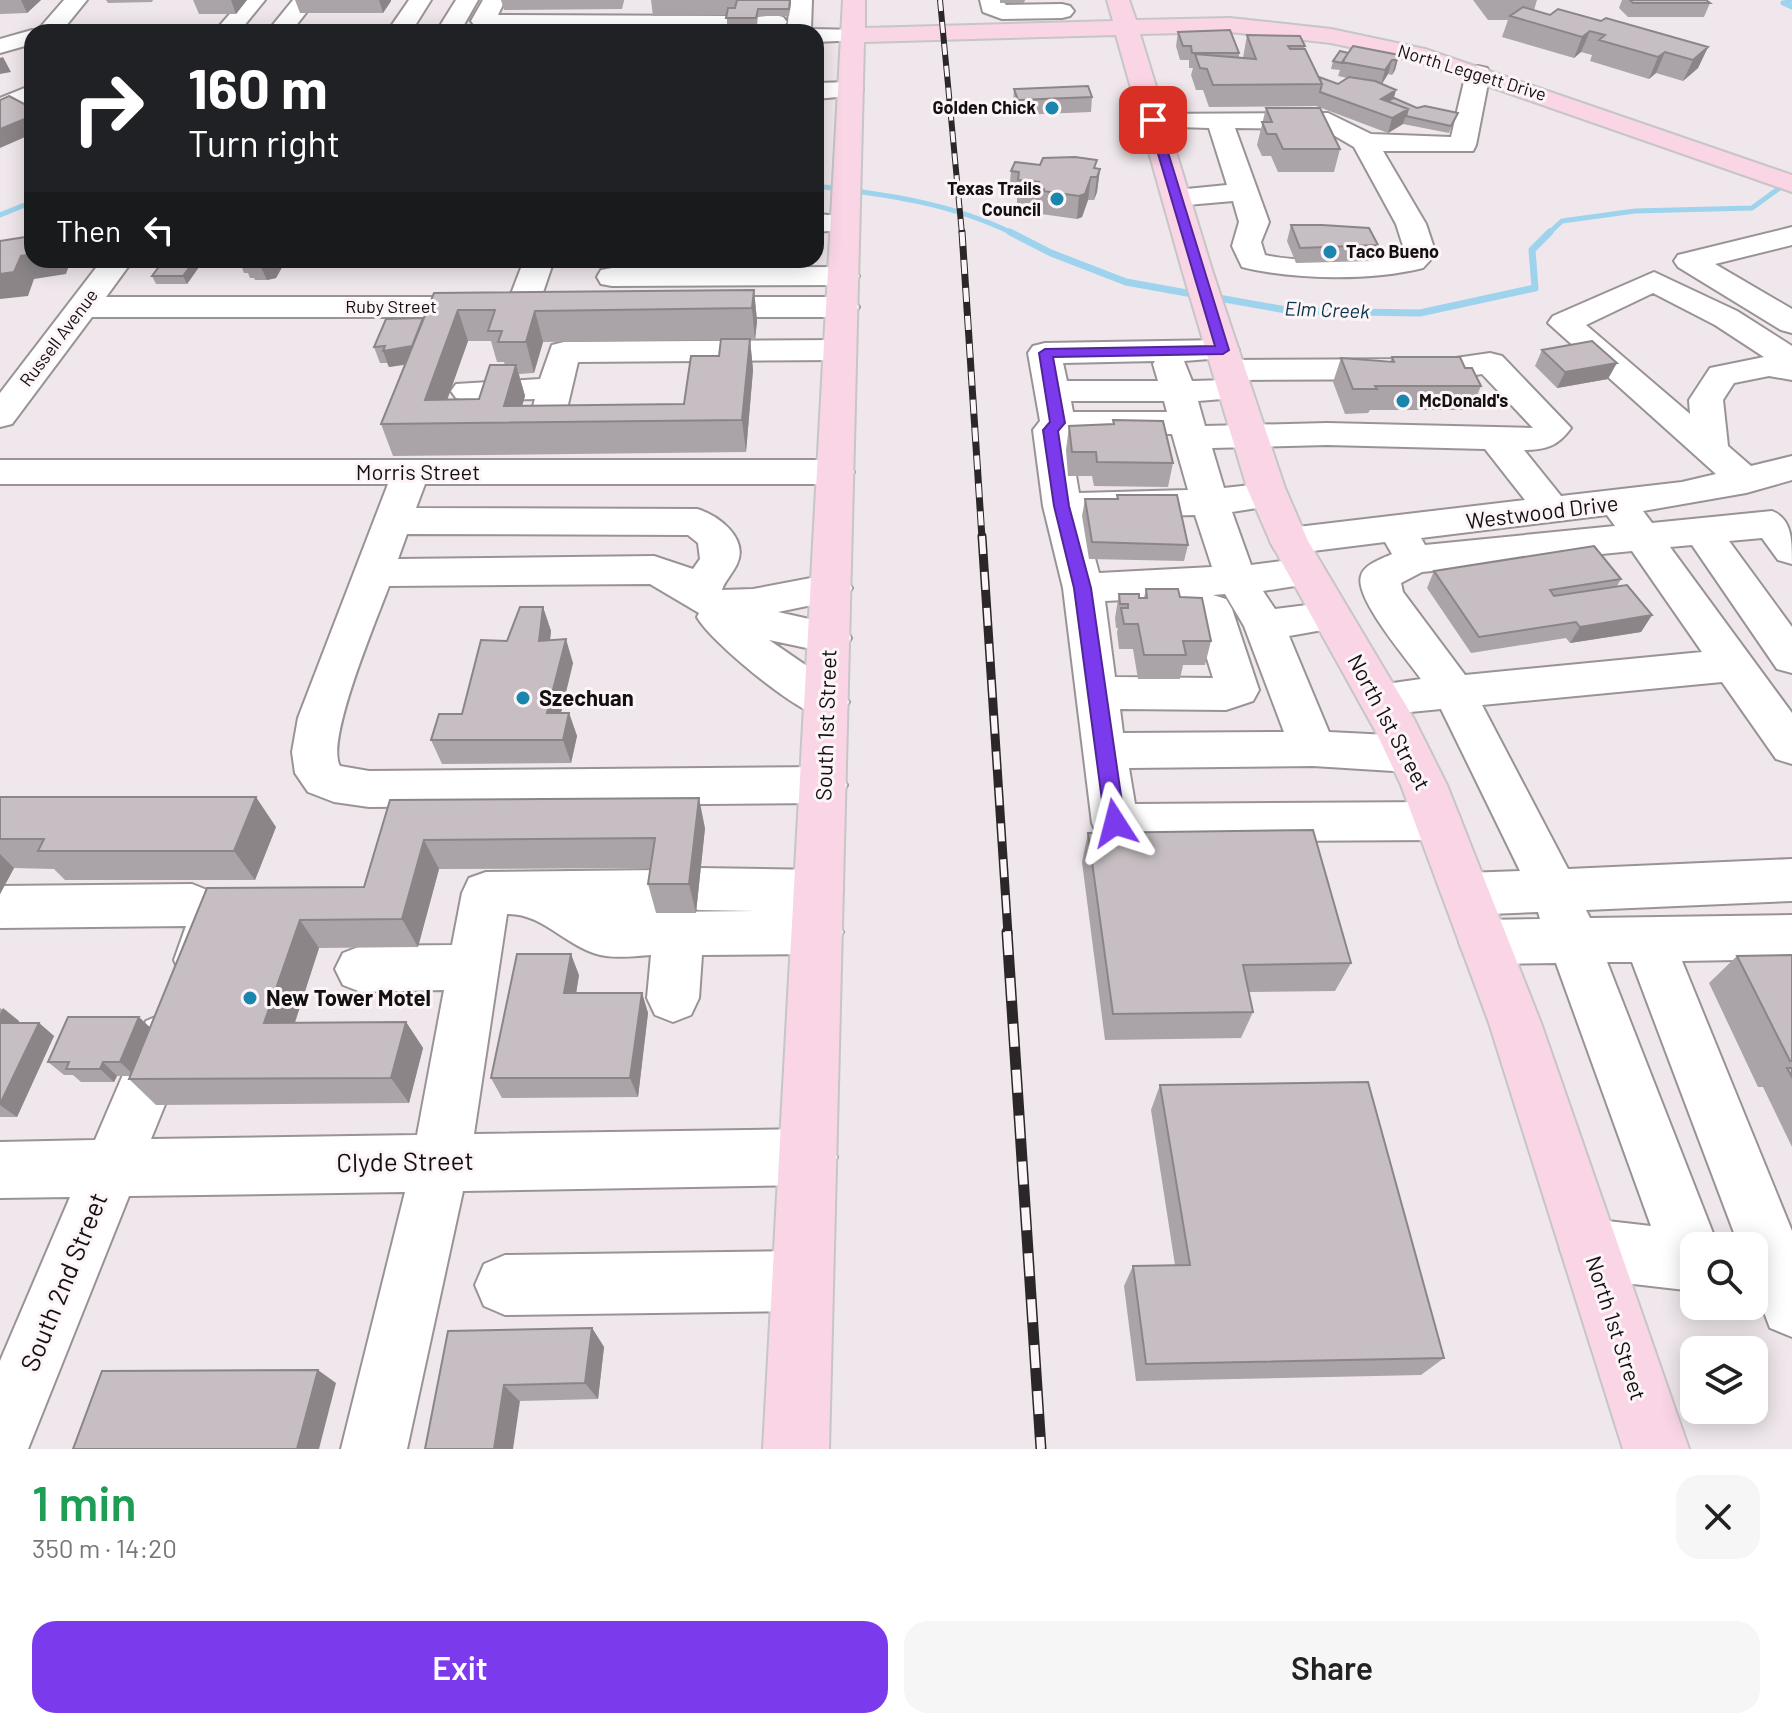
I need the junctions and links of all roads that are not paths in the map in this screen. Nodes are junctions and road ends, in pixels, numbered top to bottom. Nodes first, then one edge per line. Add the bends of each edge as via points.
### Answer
1 (76, 0) edge
2 (254, 0) edge
3 (305, 0) edge
4 (420, 0) edge
5 (467, 0) edge
6 (494, 0) edge
7 (854, 0) edge
8 (991, 0) edge
9 (1118, 0) edge
10 (525, 13) edge
11 (577, 13) edge
12 (773, 13) edge
13 (1063, 13) edge
14 (630, 18) edge
15 (804, 22) edge
16 (728, 23) edge
17 (55, 24) edge
18 (233, 24) edge
19 (286, 24) edge
20 (404, 24) edge
21 (453, 24) edge
22 (1125, 26) junction
23 (824, 27) edge
24 (0, 34) edge
25 (852, 35) junction
26 (24, 36) edge
27 (24, 38) edge
28 (0, 46) edge
29 (843, 73) junction
30 (1478, 73) junction
31 (24, 80) edge
32 (0, 82) edge
33 (824, 86) edge
34 (24, 96) edge
35 (0, 107) edge
36 (1153, 120) junction
37 (1219, 120) junction
38 (1365, 142) junction
39 (1792, 184) edge
40 (1176, 197) junction
41 (1248, 206) junction
42 (835, 221) edge
43 (1792, 236) edge
44 (112, 268) edge
45 (538, 268) edge
46 (611, 281) edge
47 (83, 307) junction
48 (668, 307) edge
49 (842, 311) junction
50 (1792, 323) edge
51 (1167, 351) junction
52 (482, 355) dead end
53 (1792, 360) edge
54 (1317, 369) junction
55 (1792, 370) edge
56 (1230, 375) junction
57 (555, 389) junction
58 (468, 391) junction
59 (1055, 407) junction
60 (0, 416) edge
61 (1185, 417) junction
62 (455, 426) edge
63 (605, 427) edge
64 (1327, 434) junction
65 (1482, 439) junction
66 (1710, 449) junction
67 (1792, 468) edge
68 (0, 472) edge
69 (411, 472) junction
70 (836, 472) junction
71 (1737, 483) junction
72 (1269, 495) junction
73 (1210, 502) junction
74 (1062, 506) junction
75 (1553, 511) junction
76 (1629, 519) junction
77 (393, 521) junction
78 (1702, 531) junction
79 (1785, 533) edge
80 (1405, 544) junction
81 (1297, 557) junction
82 (374, 573) junction
83 (1236, 580) junction
84 (1132, 586) junction
85 (832, 588) junction
86 (1083, 588) junction
87 (695, 593) junction
88 (1331, 616) junction
89 (1264, 625) junction
90 (830, 638) junction
91 (1792, 658) edge
92 (1733, 665) junction
93 (1453, 691) junction
94 (1097, 693) junction
95 (1380, 699) junction
96 (827, 702) junction
97 (1792, 747) edge
98 (1313, 749) junction
99 (1103, 751) junction
100 (1409, 754) junction
101 (824, 785) junction
102 (1438, 821) junction
103 (1792, 880) edge
104 (1466, 894) junction
105 (678, 904) junction
106 (0, 907) edge
107 (819, 911) junction
108 (1562, 914) junction
109 (1792, 937) edge
110 (1648, 938) junction
111 (1484, 942) junction
112 (473, 967) junction
113 (361, 969) dead end
114 (673, 998) dead end
115 (809, 1157) junction
116 (441, 1161) junction
117 (110, 1169) junction
118 (0, 1170) edge
119 (1683, 1232) edge
120 (1590, 1249) junction
121 (1680, 1259) edge
122 (1774, 1280) edge
123 (803, 1281) junction
124 (505, 1285) dead end
125 (0, 1438) edge
126 (374, 1449) edge
127 (796, 1449) edge
128 (1656, 1449) edge

1 - 17 street
2 - 18 street
3 - 19 street
4 - 20 street
5 - 21 street
6 - 10 street via 483,21
7 - 25 main road, South 1st Street
8 - 13 street via 991,7 1002,12
9 - 22 main road, North 1st Street
10 - 11 street
11 - 14 street
12 - 15 street
13 - 22 main road, North Leggett Drive
13 - 25 main road, North Leggett Drive via 943,32
14 - 16 street
22 - 30 main road, North Leggett Drive via 1230,25 1331,36
22 - 36 main road, North 1st Street
23 - 25 street
24 - 26 street
25 - 29 main road, South 1st Street
27 - 28 street
29 - 33 street
29 - 42 main road, South 1st Street via 847,167
30 - 38 street via 1463,145
30 - 39 main road, North Leggett Drive
31 - 32 street
34 - 35 street
36 - 37 street
36 - 40 main road, North 1st Street
37 - 38 street via 1328,121
37 - 41 street
38 - 41 street via 1411,224 1421,254 1412,262 1282,268 1253,261 1246,251
40 - 41 street
40 - 56 main road, North 1st Street
42 - 49 main road, South 1st Street
43 - 50 street via 1689,261
44 - 47 street, Russell Avenue
45 - 47 street, Ruby Street via 536,307
46 - 49 street
47 - 60 street, Russell Avenue
48 - 49 street
49 - 57 street via 718,364 564,352
49 - 70 main road, South 1st Street
51 - 56 street
51 - 59 street via 1045,353
51 - 61 street
52 - 58 street
53 - 66 street via 1654,281 1564,323
54 - 56 street
54 - 64 street
54 - 65 street via 1480,380 1493,389 1518,428
54 - 65 street via 1449,369 1490,363 1553,428 1538,439
55 - 66 street via 1769,366 1722,375 1706,400
56 - 61 street
56 - 61 street
56 - 64 street
56 - 72 main road, North 1st Street
57 - 58 street
57 - 63 street via 545,428
58 - 62 street
59 - 61 street
59 - 74 street via 1051,430
61 - 73 street
64 - 65 street
65 - 75 street
66 - 71 street
67 - 71 street, Westwood Drive
68 - 69 street, Morris Street
69 - 70 street, Morris Street
69 - 77 street
70 - 85 main road, South 1st Street
71 - 76 street, Westwood Drive
71 - 79 street
72 - 73 street
72 - 81 main road, North 1st Street
73 - 74 street
73 - 83 street
74 - 86 street
75 - 76 street, Westwood Drive
75 - 80 street, Westwood Drive
76 - 78 street
76 - 80 street
76 - 92 street
77 - 82 street
77 - 87 street via 697,522 717,538 720,560
78 - 79 street
78 - 91 street
80 - 81 street, Westwood Drive
80 - 93 street via 1380,577 1383,595
81 - 83 street, Westwood Drive
81 - 88 main road, North 1st Street
82 - 87 street via 654,570
82 - 101 street via 320,718 313,753 315,771 324,780 369,789
83 - 84 street, Westwood Drive
83 - 89 street
84 - 86 street, Westwood Drive
84 - 94 street via 1153,609 1212,609 1238,690
85 - 87 street via 753,603
85 - 90 main road, South 1st Street
86 - 94 street
87 - 90 street via 788,632
87 - 96 street via 763,658
88 - 89 street
88 - 95 main road, North 1st Street
89 - 98 street
90 - 96 main road, South 1st Street
92 - 93 street
92 - 97 street
93 - 95 street
93 - 108 street
94 - 99 street
95 - 100 main road, North 1st Street
96 - 101 main road, South 1st Street
98 - 99 street
98 - 100 street
99 - 102 street via 1115,823
100 - 102 main road, North 1st Street
101 - 107 main road, South 1st Street
102 - 104 main road, North 1st Street
103 - 108 street
104 - 108 street
104 - 111 main road, North 1st Street
105 - 107 street
105 - 112 street via 486,893
105 - 114 street
106 - 117 street, South 2nd Street via 192,905 209,913 211,930
107 - 115 main road, South 1st Street
108 - 110 street
108 - 111 street
108 - 119 street
109 - 110 street
110 - 122 street
111 - 120 main road, North 1st Street
112 - 113 street
112 - 116 street
115 - 116 street, Clyde Street
115 - 123 main road, South 1st Street
116 - 117 street, Clyde Street
116 - 126 street
117 - 118 street, Clyde Street
117 - 125 street, South 2nd Street
120 - 121 street
120 - 128 main road, North 1st Street
123 - 124 street
123 - 127 main road, South 1st Street

